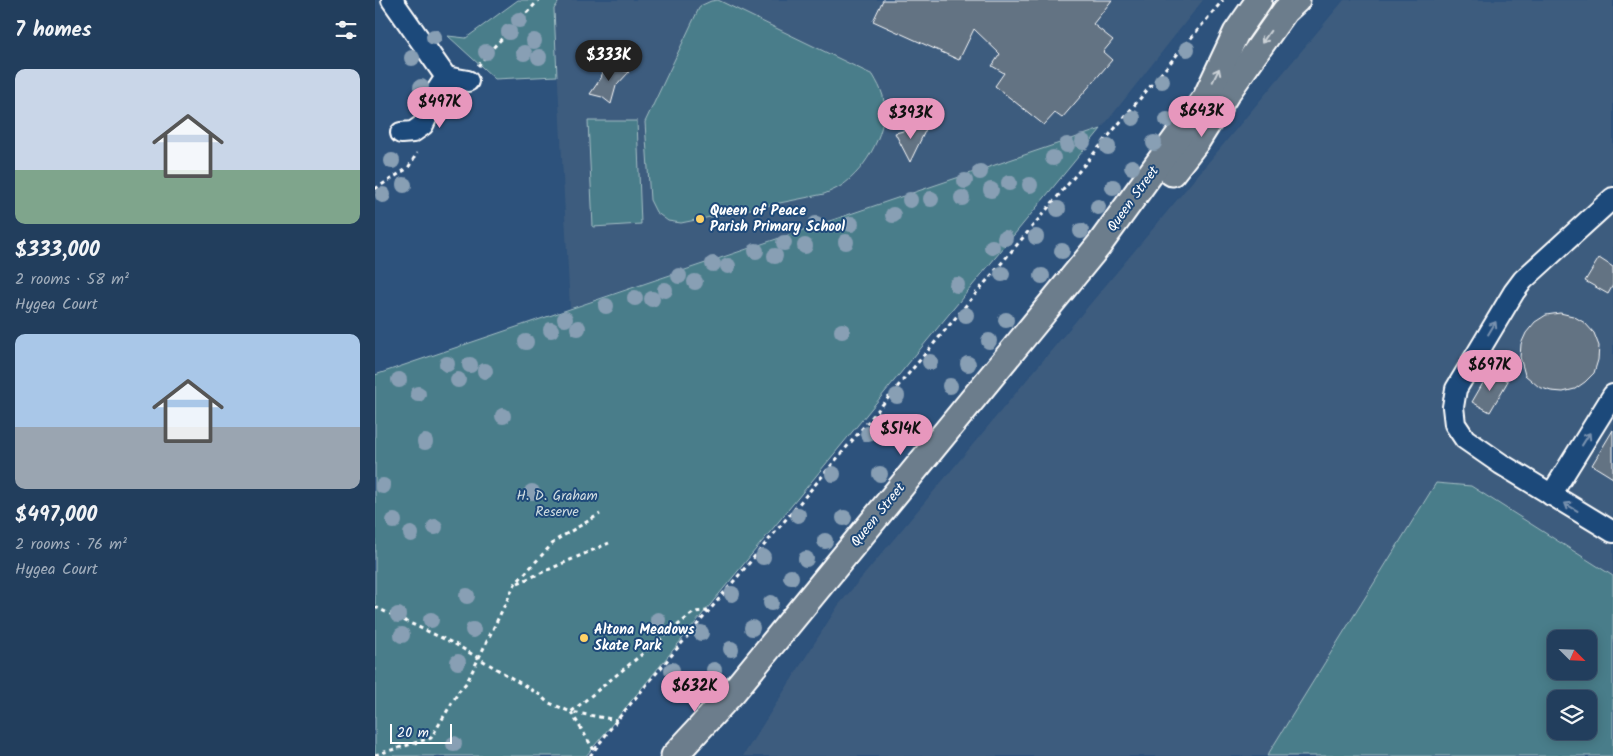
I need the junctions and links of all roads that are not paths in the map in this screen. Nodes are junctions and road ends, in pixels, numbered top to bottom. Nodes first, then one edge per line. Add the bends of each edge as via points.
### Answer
1 (392, 0) edge
2 (1259, 0) edge
3 (1297, 0) edge
4 (446, 77) junction
5 (467, 81) dead end
6 (401, 133) dead end
7 (1612, 202) edge
8 (1099, 245) junction
9 (1613, 396) edge
10 (1551, 495) junction
11 (1613, 532) edge
12 (733, 692) junction
13 (674, 756) edge
14 (690, 756) edge

1 - 4 street
8 -> 2 main road, Queen Street via 1206,97 1235,33
3 -> 8 main road, Queen Street via 1285,11 1191,149 1138,215
4 - 5 street
4 - 6 street via 432,98 423,124 413,132
10 -> 7 street via 1465,440 1455,424 1456,389 1523,280
8 - 12 main road, Queen Street
10 -> 9 street
11 -> 10 street
12 - 13 main road, Queen Street
12 - 14 main road, Queen Street

